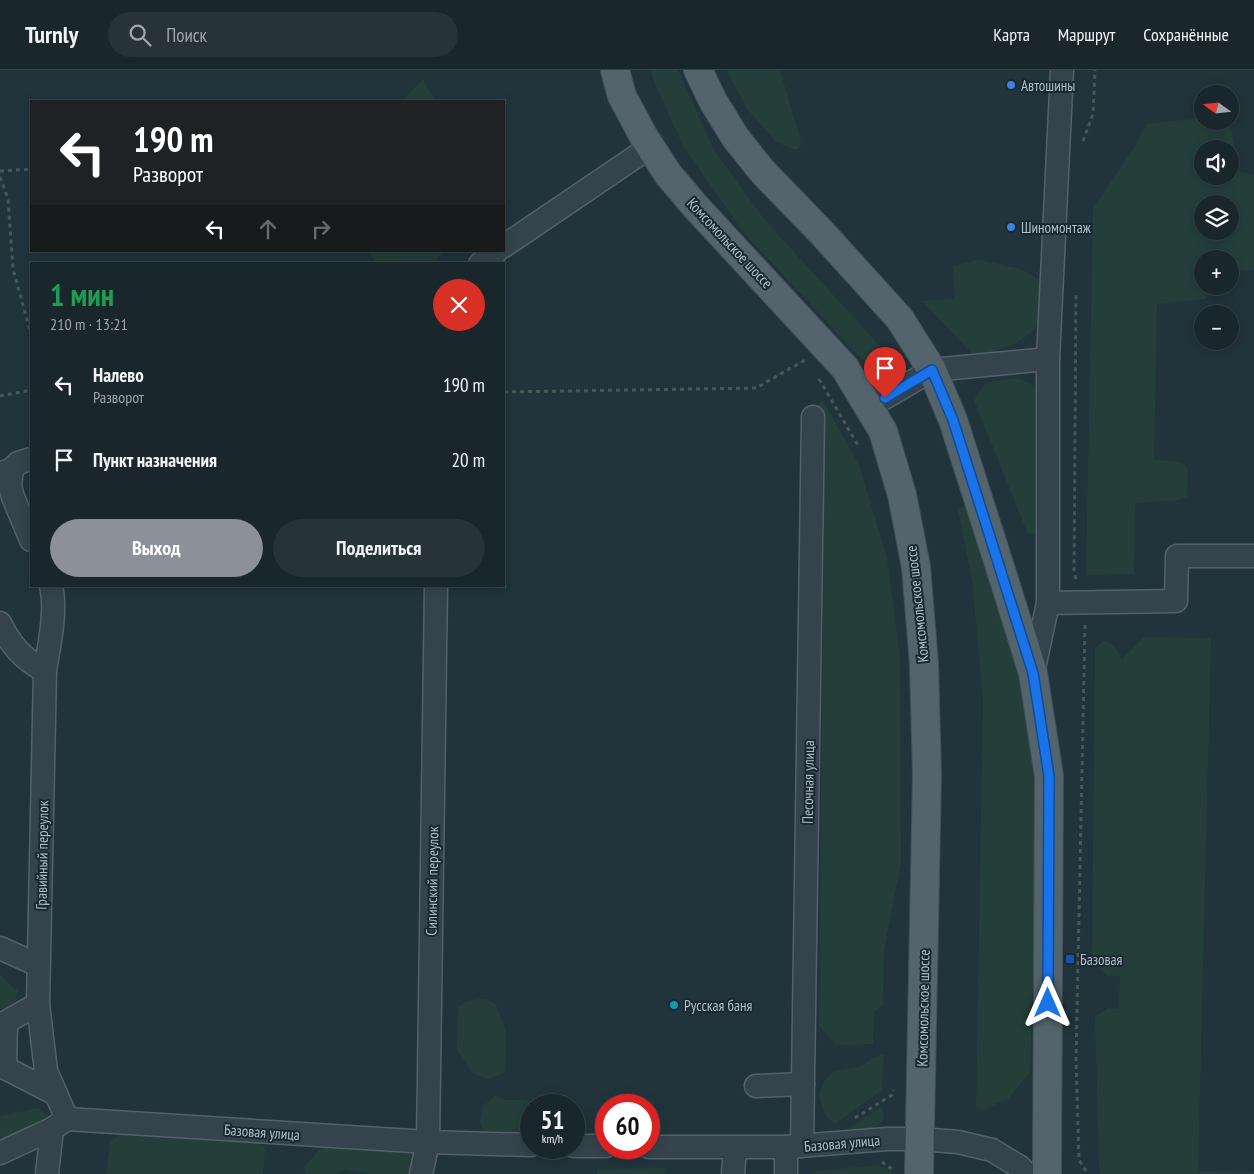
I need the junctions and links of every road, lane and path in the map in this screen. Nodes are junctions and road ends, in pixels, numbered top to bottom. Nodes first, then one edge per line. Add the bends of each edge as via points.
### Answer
1 (615, 70) edge
2 (698, 70) edge
3 (1062, 70) edge
4 (650, 147) junction
5 (30, 169) edge
6 (0, 171) edge
7 (0, 178) edge
8 (505, 245) edge
9 (496, 252) edge
10 (483, 262) edge
11 (30, 330) edge
12 (807, 359) dead end
13 (1048, 359) junction
14 (932, 370) junction
15 (30, 390) edge
16 (505, 392) edge
17 (0, 396) edge
18 (869, 407) junction
19 (813, 417) dead end
20 (14, 468) edge
21 (30, 538) edge
22 (1254, 556) edge
23 (51, 587) edge
24 (436, 587) edge
25 (1048, 603) junction
26 (0, 623) edge
27 (45, 671) junction
28 (1033, 673) junction
29 (0, 948) edge
30 (38, 965) junction
31 (38, 1004) junction
32 (803, 1084) junction
33 (756, 1086) dead end
34 (56, 1094) junction
35 (59, 1124) junction
36 (920, 1140) junction
37 (428, 1142) junction
38 (520, 1145) edge
39 (794, 1146) junction
40 (660, 1147) edge
41 (734, 1148) junction
42 (0, 1153) edge
43 (47, 1174) edge
44 (421, 1174) edge
45 (733, 1174) edge
46 (786, 1174) edge
47 (919, 1174) edge
48 (1027, 1174) edge
49 (1047, 1174) edge

1 - 4 main road, Комсомольское шоссе via 622,96
2 - 14 main road via 735,137 762,171 900,319
3 - 13 street
4 - 8 street
4 - 18 main road, Комсомольское шоссе via 694,206 845,368
5 - 6 path
7 - 11 path via 8,199 13,268
9 - 10 street
12 - 16 path via 756,388
13 - 14 street
13 - 25 street
14 - 18 street
14 - 28 main road via 953,420
15 - 17 path
18 - 36 main road, Комсомольское шоссе via 883,431 902,495 916,567 924,664 927,775
19 - 32 street, Песочная улица
20 - 21 street via 10,486
22 - 25 street via 1177,556 1176,601
23 - 27 street, Гравийный переулок via 54,602
24 - 37 street, Силинский переулок
25 - 28 street
26 - 27 street via 24,658
27 - 30 street, Гравийный переулок
28 - 49 main road via 1049,776
29 - 30 street
30 - 31 street, Гравийный переулок
31 - 34 street, Гравийный переулок via 46,1072
31 - 34 street via 6,1022 5,1068
32 - 33 street
32 - 39 street, Песочная улица
34 - 35 street, Гравийный переулок
35 - 37 street, Базовая улица
35 - 42 street, Базовая улица
35 - 43 street
36 - 39 street, Базовая улица via 887,1139
36 - 47 main road, Комсомольское шоссе
36 - 48 street, Базовая улица via 958,1142 992,1150
37 - 38 street, Базовая улица
37 - 44 street, Силинский переулок
39 - 41 street, Базовая улица
39 - 46 street, Песочная улица
40 - 41 street, Базовая улица
41 - 45 street

